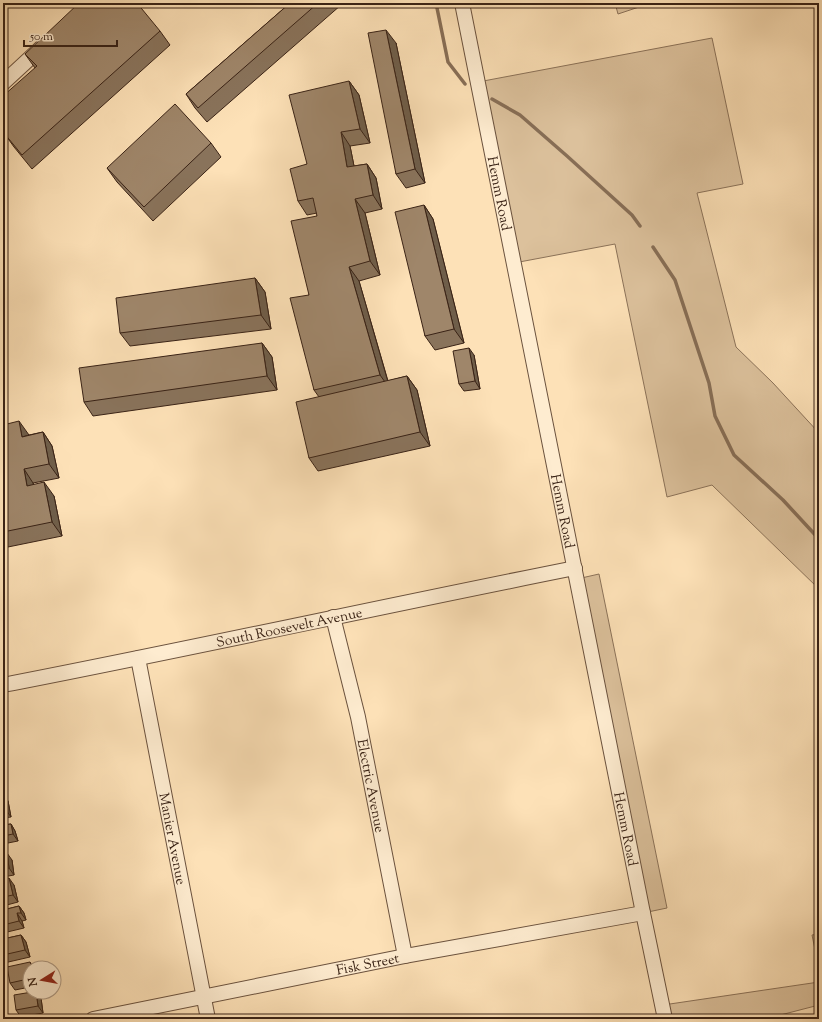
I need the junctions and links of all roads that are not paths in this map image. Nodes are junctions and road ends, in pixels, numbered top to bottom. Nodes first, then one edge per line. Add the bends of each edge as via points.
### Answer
1 (462, 3) edge
2 (54, 35) edge
3 (3, 83) edge
4 (575, 568) junction
5 (333, 617) junction
6 (138, 658) junction
7 (3, 685) edge
8 (643, 913) junction
9 (405, 956) junction
10 (203, 997) junction
11 (94, 1019) edge
12 (208, 1019) edge
13 (666, 1019) edge

1 - 4 street, Hemm Road
2 - 3 street
4 - 5 street, South Roosevelt Avenue
4 - 8 street, Hemm Road
5 - 6 street, South Roosevelt Avenue
5 - 9 street, Electric Avenue via 358,717
6 - 7 street, South Roosevelt Avenue
6 - 10 street, Manier Avenue
8 - 9 street, Fisk Street
8 - 13 street, Hemm Road
9 - 10 street, Fisk Street
10 - 11 street, Fisk Street
10 - 12 street, Manier Avenue

